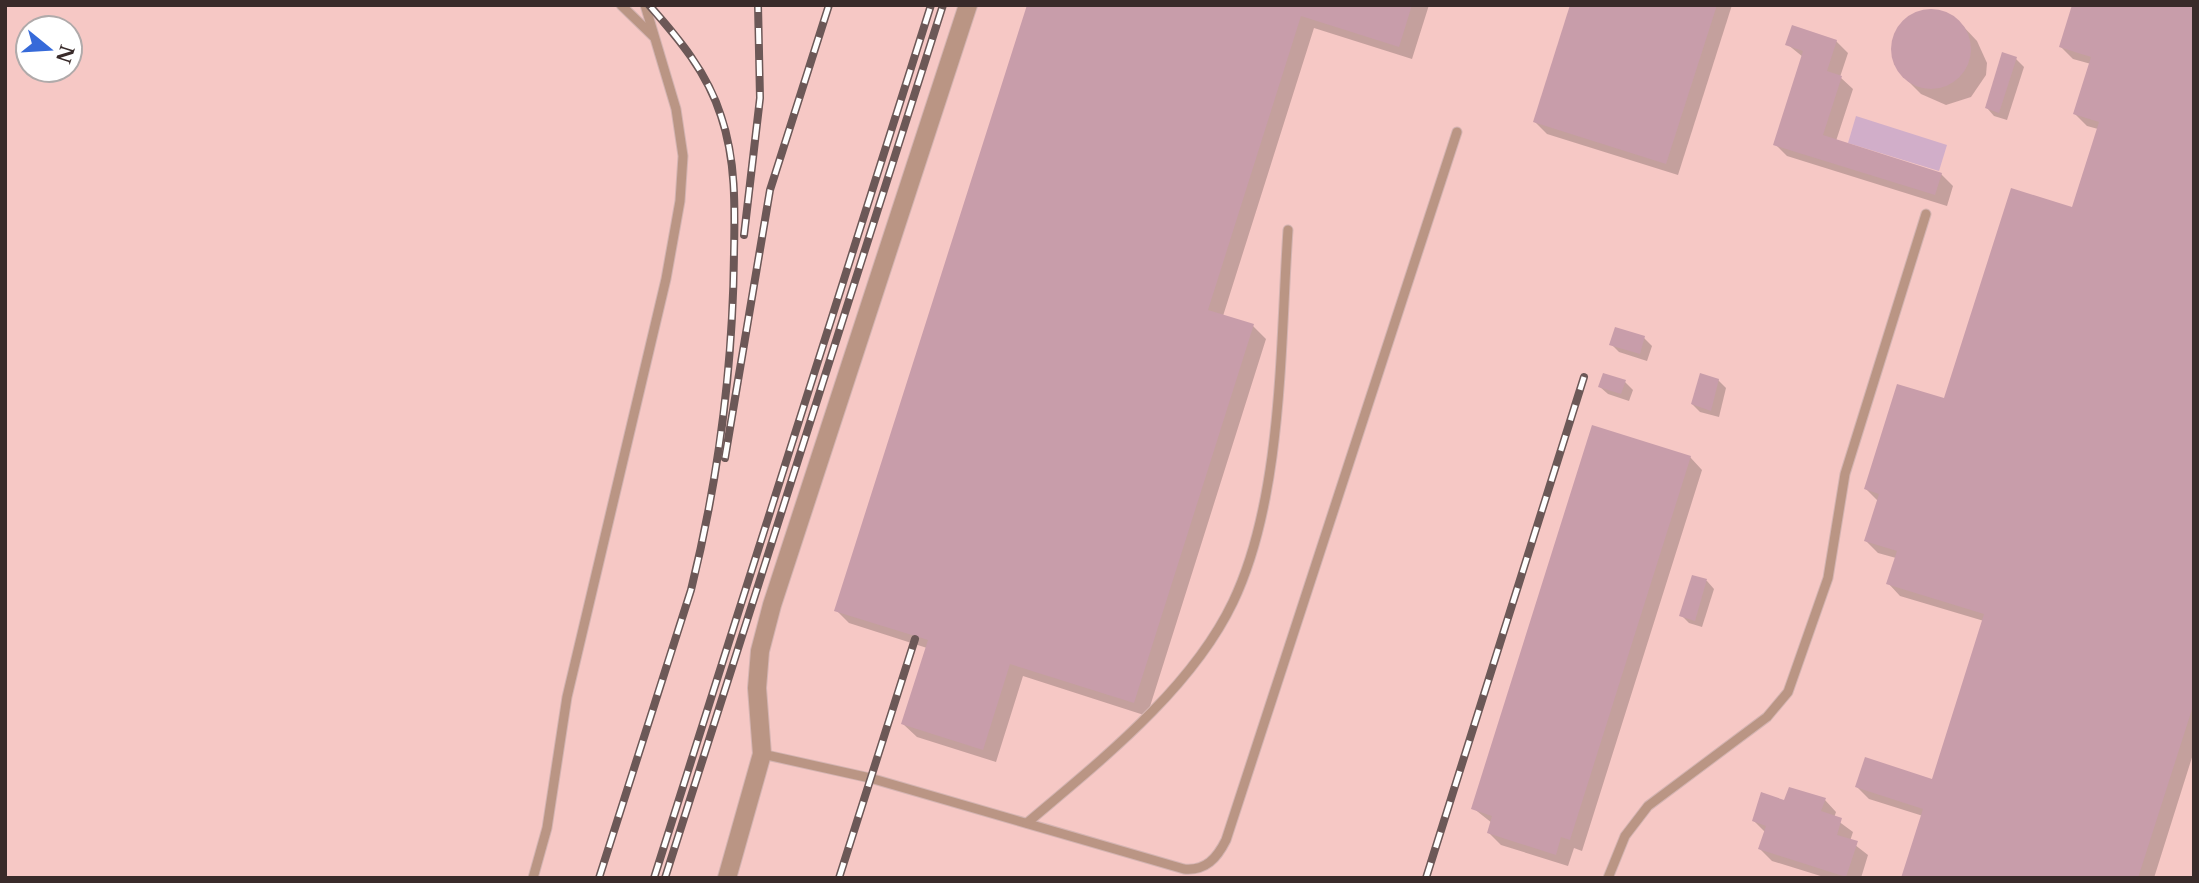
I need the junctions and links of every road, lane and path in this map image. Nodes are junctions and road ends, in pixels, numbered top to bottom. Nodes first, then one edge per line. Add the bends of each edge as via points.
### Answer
1 (621, 5) edge
2 (645, 5) edge
3 (968, 5) edge
4 (654, 38) junction
5 (1457, 132) dead end
6 (1926, 214) dead end
7 (1288, 230) dead end
8 (762, 754) junction
9 (1027, 823) junction
10 (533, 878) edge
11 (727, 878) edge
12 (1608, 878) edge

1 - 4 lane
2 - 4 lane
3 - 8 street via 772,605 760,651 757,688
4 - 10 lane via 676,109 683,156 680,201 666,279 567,697 547,828
5 - 9 lane via 1220,852 1204,867 1184,869
6 - 12 lane via 1845,474 1828,578 1788,692 1766,717 1648,806 1625,836
7 - 9 lane via 1265,497 1233,602 1157,707
8 - 9 lane via 870,778
8 - 11 street

